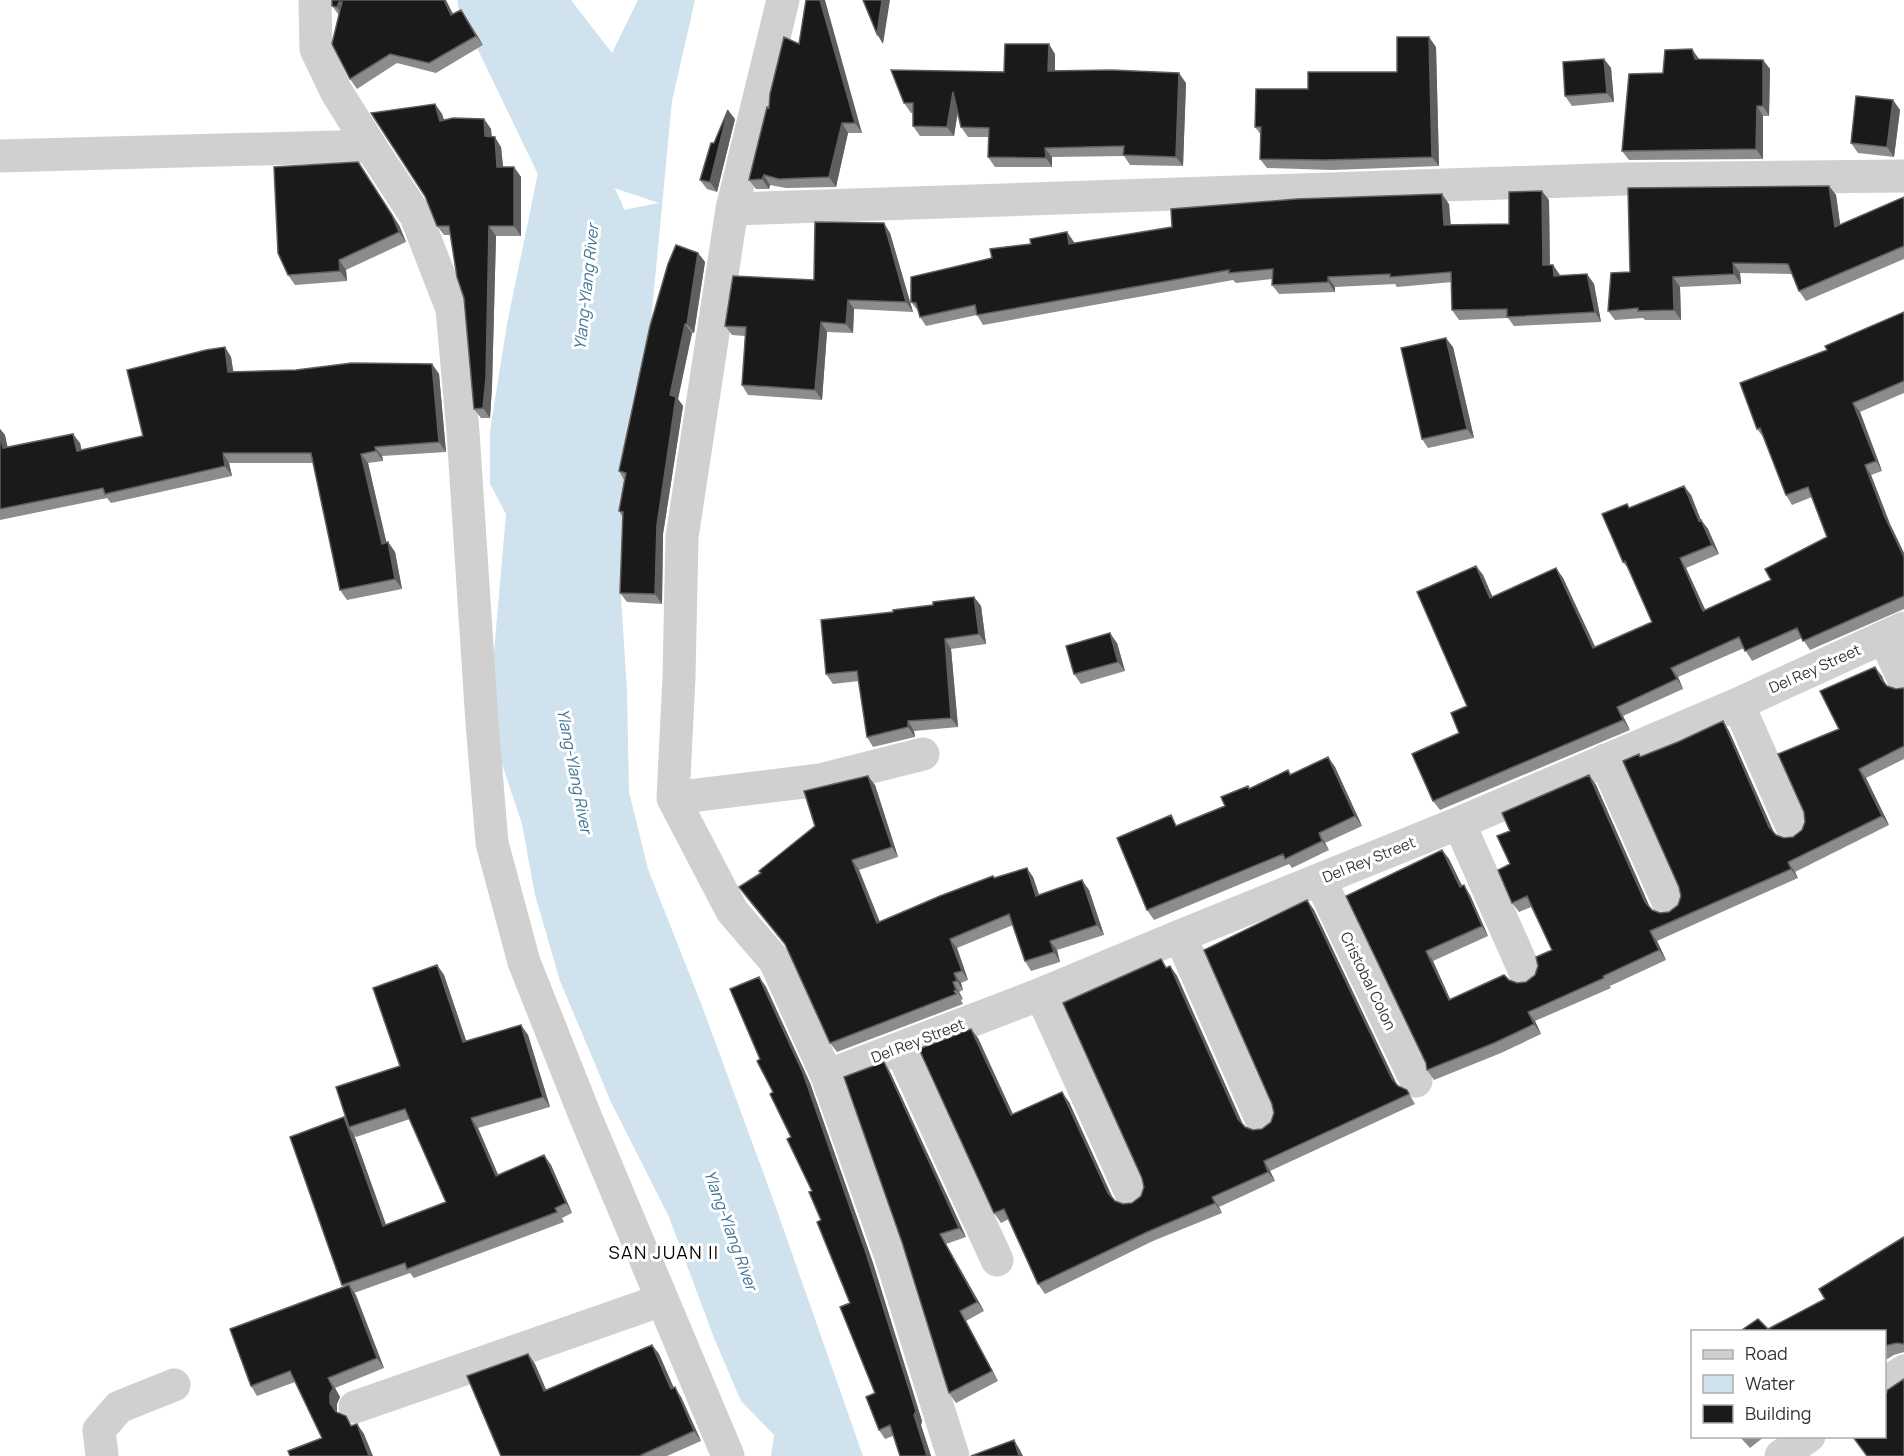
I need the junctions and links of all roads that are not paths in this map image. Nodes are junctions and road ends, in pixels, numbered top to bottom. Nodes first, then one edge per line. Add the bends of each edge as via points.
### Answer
1 (315, 0) edge
2 (783, 0) edge
3 (370, 146) junction
4 (0, 156) edge
5 (1904, 176) edge
6 (732, 209) junction
7 (1894, 633) edge
8 (1904, 680) edge
9 (1738, 704) junction
10 (923, 754) dead end
11 (1605, 760) junction
12 (673, 798) junction
13 (1459, 823) junction
14 (1793, 829) dead end
15 (1320, 880) junction
16 (1669, 903) dead end
17 (1180, 936) junction
18 (1526, 974) dead end
19 (1041, 994) junction
20 (900, 1048) junction
21 (827, 1076) junction
22 (1416, 1081) dead end
23 (1262, 1121) dead end
24 (1131, 1195) dead end
25 (997, 1260) dead end
26 (662, 1300) junction
27 (1904, 1371) edge
28 (1886, 1383) edge
29 (174, 1385) dead end
30 (355, 1407) dead end
31 (1808, 1438) edge
32 (102, 1456) edge
33 (728, 1456) edge
34 (953, 1456) edge
35 (1781, 1456) edge

1 - 3 street via 316,49
2 - 6 street
3 - 4 street
3 - 26 street via 416,216 452,309 492,843 524,962
5 - 6 street via 1625,179
6 - 12 street via 682,537
7 - 8 street
7 - 9 street, Del Rey Street
9 - 11 street, Del Rey Street
9 - 14 street
10 - 12 street via 820,780
11 - 13 street, Del Rey Street
11 - 16 street
12 - 21 street via 732,911 775,961
13 - 15 street, Del Rey Street
13 - 18 street
15 - 17 street, Del Rey Street
15 - 22 street, Cristobal Colon
17 - 19 street, Del Rey Street
17 - 23 street
19 - 20 street, Del Rey Street
19 - 24 street
20 - 21 street, Del Rey Street
20 - 25 street
21 - 34 street via 891,1257
26 - 30 street
26 - 33 street
27 - 28 street
29 - 32 street via 119,1407 99,1430
31 - 35 street

